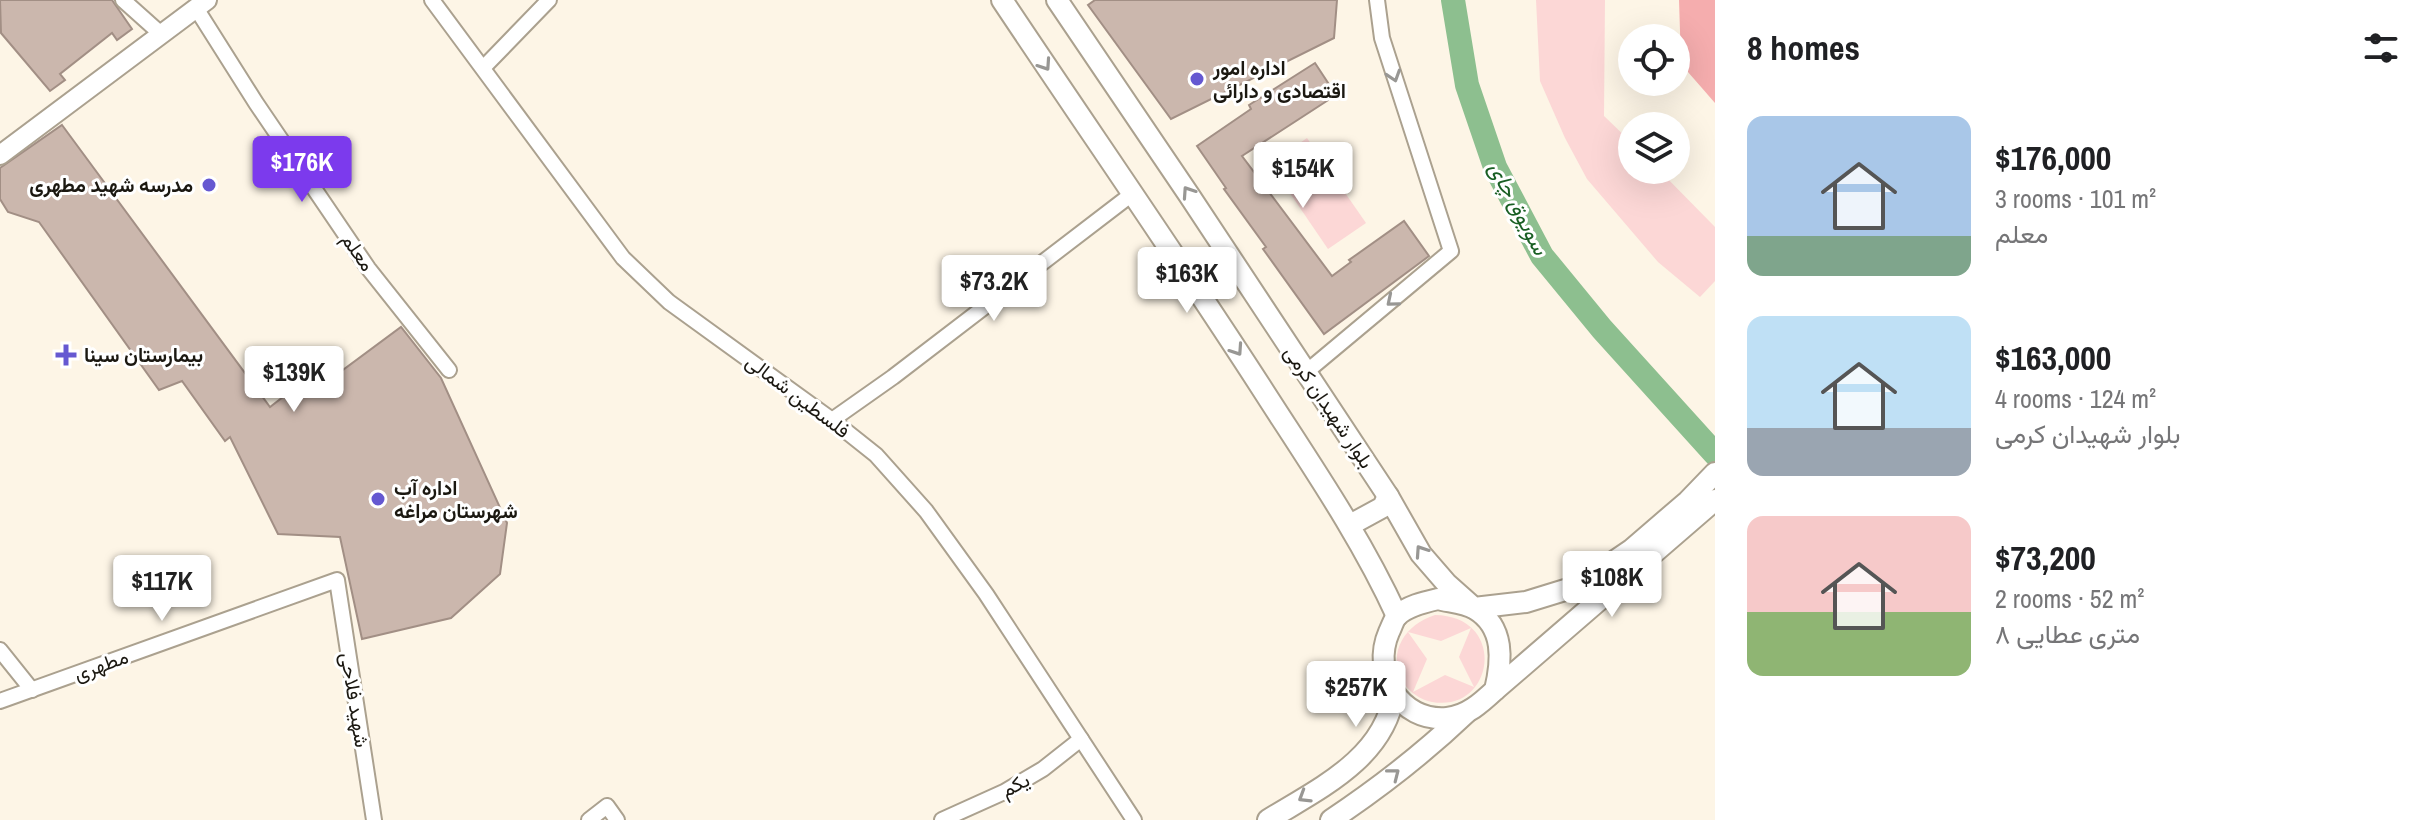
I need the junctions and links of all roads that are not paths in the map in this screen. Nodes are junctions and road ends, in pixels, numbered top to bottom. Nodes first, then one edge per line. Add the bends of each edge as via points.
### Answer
1 (123, 0) edge
2 (432, 0) edge
3 (549, 0) edge
4 (1002, 0) edge
5 (1057, 0) edge
6 (1377, 0) edge
7 (202, 4) edge
8 (161, 34) junction
9 (484, 67) junction
10 (0, 155) edge
11 (1132, 194) junction
12 (449, 370) dead end
13 (1305, 373) junction
14 (832, 420) junction
15 (1715, 473) edge
16 (1388, 496) junction
17 (1702, 505) edge
18 (1350, 525) junction
19 (337, 580) joint
20 (1474, 608) junction
21 (1397, 616) junction
22 (0, 650) edge
23 (32, 690) junction
24 (1495, 690) junction
25 (1394, 694) junction
26 (0, 701) edge
27 (1467, 712) junction
28 (1081, 739) junction
29 (1341, 775) junction
30 (1367, 796) junction
31 (374, 820) edge
32 (589, 820) edge
33 (617, 820) edge
34 (942, 820) edge
35 (1134, 820) edge
36 (1268, 820) edge
37 (1331, 820) edge

1 - 8 street
2 - 9 street, فلسطین شمالی
3 - 9 street
4 -> 11 main road
13 -> 5 main road, بلوار شهیدان کرمی
6 -> 13 street via 1382,38 1451,251
7 - 8 street
7 - 12 street, معلم via 256,103 361,257
8 - 10 street
9 - 14 street, فلسطین شمالی via 538,148 623,258 669,302
11 - 14 street
11 -> 18 main road
13 - 16 main road, بلوار شهیدان کرمی
14 - 28 street, فلسطین شمالی via 876,455 926,511
15 - 17 main road
16 - 18 main road via 1383,507
20 -> 16 main road, بلوار شهیدان کرمی via 1421,554
17 - 20 main road via 1578,586 1526,602
17 - 24 main road
18 - 21 main road
19 - 23 street, مطهری
19 - 31 street, شهید فلاحی
20 - 21 main road via 1438,599
20 - 24 main road via 1499,644
21 - 25 main road via 1382,661
22 - 23 street
23 - 26 street, مطهری
24 - 27 main road
25 - 27 main road via 1427,716 1448,718
25 - 29 main road via 1382,734
30 -> 27 main road
28 - 34 street, یکم via 1004,792
28 - 35 street, فلسطین شمالی
29 - 30 main road
29 -> 36 main road
30 - 37 main road
32 - 33 street via 607,806

